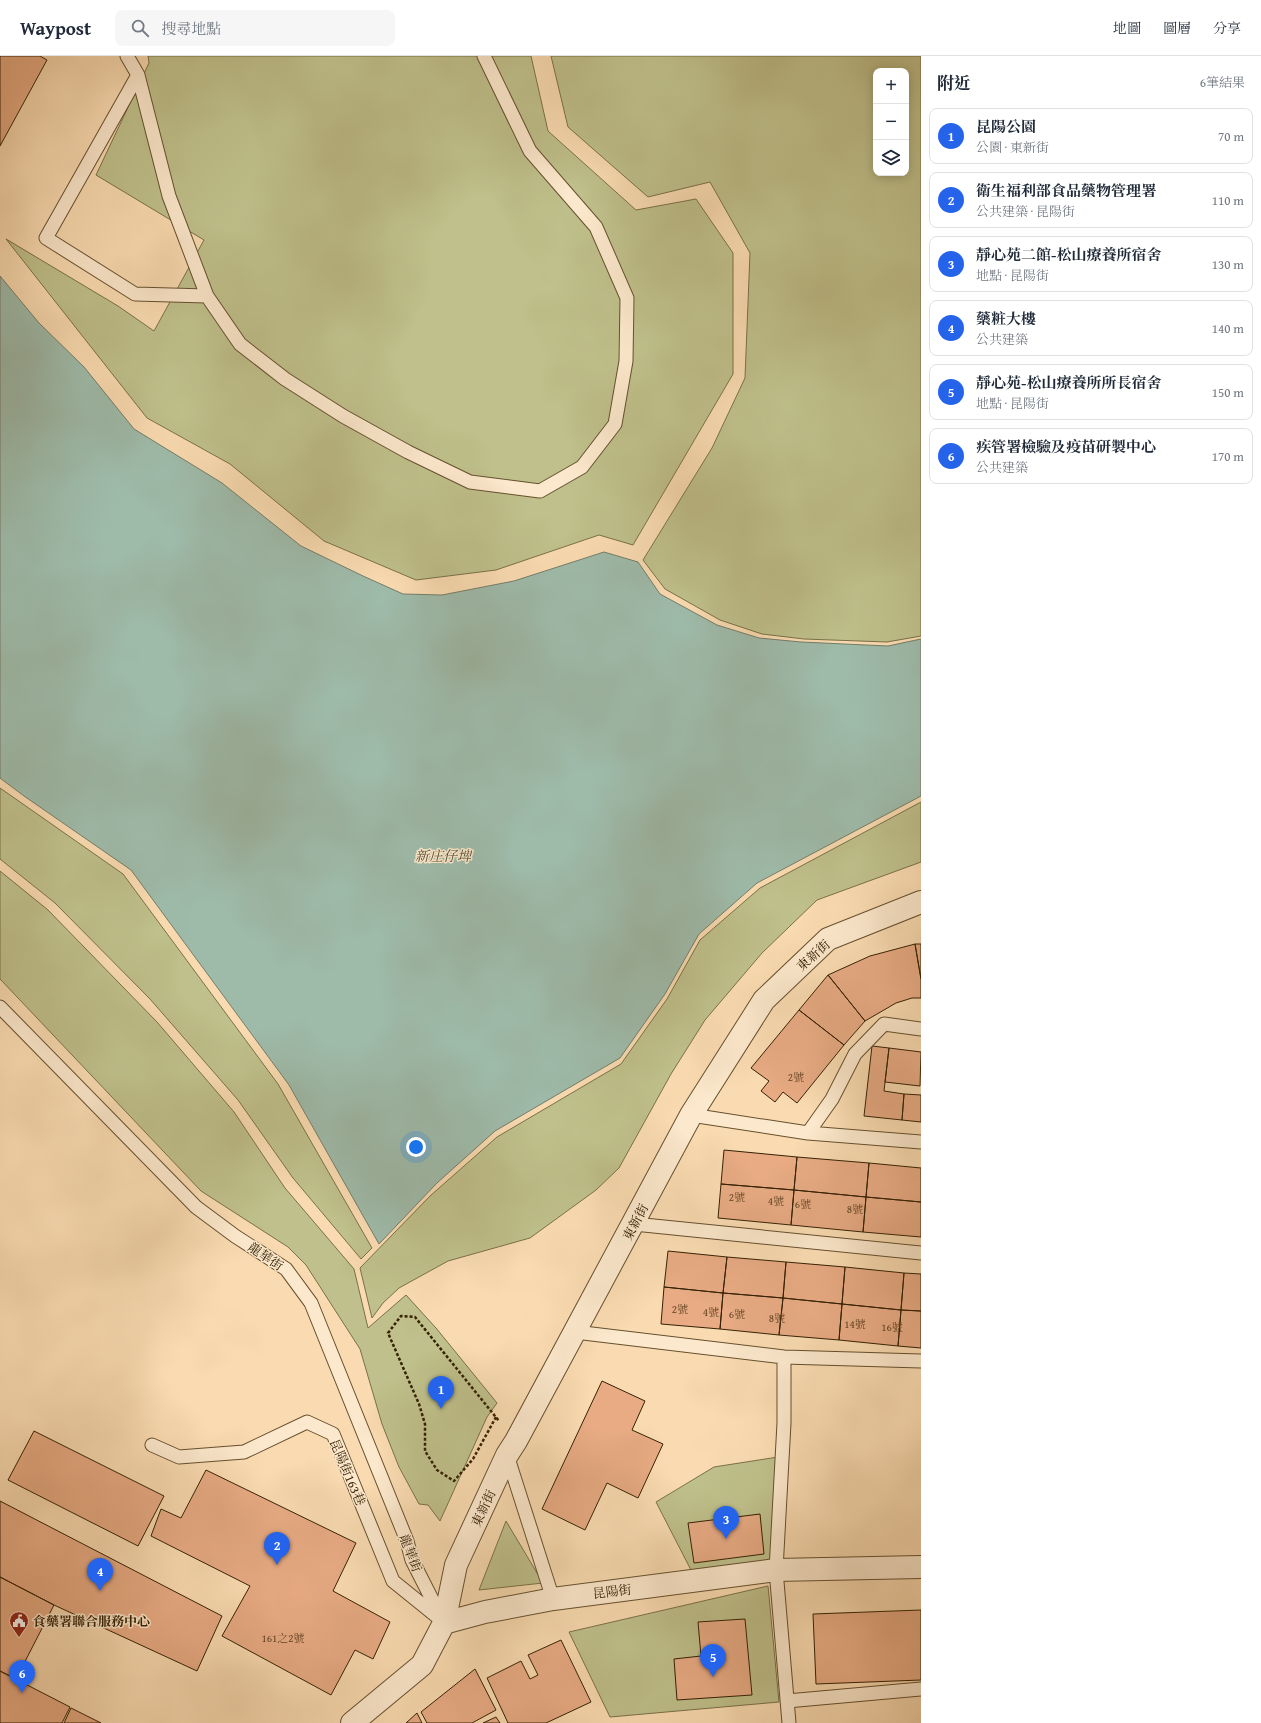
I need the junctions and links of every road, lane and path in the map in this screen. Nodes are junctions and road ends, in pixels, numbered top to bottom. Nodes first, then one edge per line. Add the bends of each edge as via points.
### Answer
1 (126, 56) edge
2 (484, 56) edge
3 (138, 75) junction
4 (207, 296) junction
5 (921, 902) edge
6 (0, 1007) edge
7 (921, 1029) edge
8 (691, 1114) junction
9 (808, 1133) junction
10 (921, 1142) edge
11 (634, 1224) junction
12 (921, 1253) edge
13 (575, 1332) junction
14 (784, 1357) junction
15 (921, 1361) edge
16 (496, 1417) junction
17 (152, 1445) dead end
18 (512, 1448) junction
19 (921, 1567) edge
20 (776, 1570) junction
21 (553, 1599) junction
22 (444, 1623) junction
23 (921, 1689) edge
24 (787, 1701) junction
25 (352, 1723) edge
26 (789, 1723) edge

1 - 3 lane
2 - 4 lane via 530,151 596,227 627,298 626,362 615,424 582,467 540,491 470,482 395,445 285,379 240,344
3 - 4 lane via 168,196
3 - 4 lane via 46,238 135,294
5 - 8 street, 東新街 via 828,939 764,1000
6 - 22 lane, 龍華街 via 196,1207 286,1269 311,1303 404,1533 412,1560
7 - 9 lane via 884,1024 855,1054 832,1099
8 - 9 lane
8 - 11 street, 東新街
9 - 10 lane
11 - 12 lane
11 - 13 street, 東新街
13 - 14 lane
13 - 18 street, 東新街
14 - 15 lane
14 - 20 lane via 784,1423
16 - 16 path via 474,1459 454,1481 437,1470 425,1451 425,1424 420,1404 388,1333 401,1316 415,1317
16 - 18 path
17 - 22 lane, 昆陽街163巷 via 179,1457 244,1452 307,1422 333,1434 393,1581
18 - 21 lane
18 - 22 street, 東新街 via 456,1565
19 - 20 street, 昆陽街
20 - 21 street, 昆陽街
20 - 24 lane
21 - 22 street, 昆陽街
22 - 25 street via 422,1665
23 - 24 lane
24 - 26 lane

